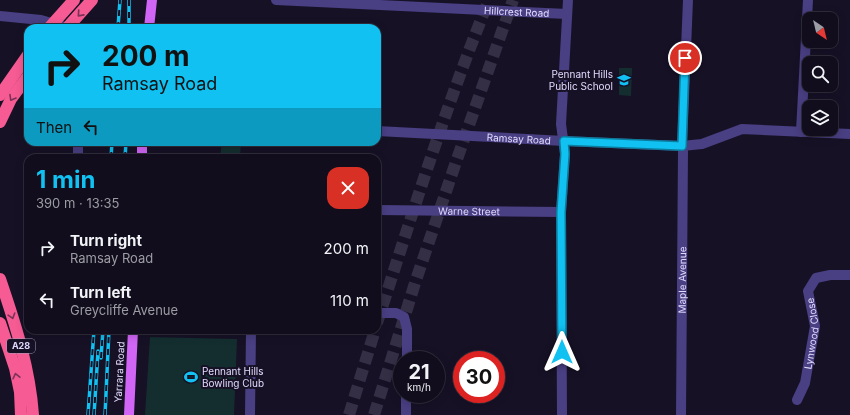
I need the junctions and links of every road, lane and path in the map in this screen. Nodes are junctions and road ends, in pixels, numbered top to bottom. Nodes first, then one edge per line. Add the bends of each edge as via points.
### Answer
1 (74, 0) edge
2 (92, 0) edge
3 (147, 0) edge
4 (152, 0) edge
5 (276, 0) edge
6 (568, 0) edge
7 (688, 0) edge
8 (808, 0) edge
9 (567, 14) junction
10 (0, 16) edge
11 (150, 16) junction
12 (48, 24) edge
13 (53, 24) edge
14 (71, 24) edge
15 (149, 24) edge
16 (24, 61) edge
17 (24, 81) edge
18 (0, 95) edge
19 (0, 122) edge
20 (381, 131) edge
21 (801, 132) junction
22 (850, 134) edge
23 (564, 141) junction
24 (682, 146) junction
25 (381, 210) edge
26 (561, 212) junction
27 (850, 275) edge
28 (0, 279) edge
29 (381, 313) edge
30 (0, 323) edge
31 (133, 334) edge
32 (251, 334) edge
33 (407, 351) edge
34 (797, 400) dead end
35 (406, 403) edge
36 (21, 415) edge
37 (33, 415) edge
38 (128, 415) edge
39 (250, 415) edge
40 (406, 415) edge
41 (562, 415) edge
42 (681, 415) edge

1 - 13 highway
2 -> 14 highway
3 - 11 main road via 146,10
4 - 11 main road
5 - 9 street, Hillcrest Road
6 - 9 street
7 - 24 street, Maple Avenue
8 - 21 street
9 - 23 street via 561,124
10 - 12 street via 41,20
11 - 15 main road
16 - 18 highway
17 -> 19 highway via 11,99
20 - 23 street, Ramsay Road
21 - 22 street, Ramsay Road
21 - 24 street, Ramsay Road via 742,130 702,144
23 - 24 street, Ramsay Road
23 - 26 street
24 - 42 street, Maple Avenue
25 - 26 street, Warne Street
26 - 41 street
27 - 34 street, Lynwood Close via 830,274 816,278 808,291 816,326 805,383
28 -> 37 highway, A28 via 26,367
29 - 33 street via 396,313 404,317
36 -> 30 highway, A28 via 15,368
31 - 38 main road, Yarrara Road
32 - 39 street
35 - 40 street

